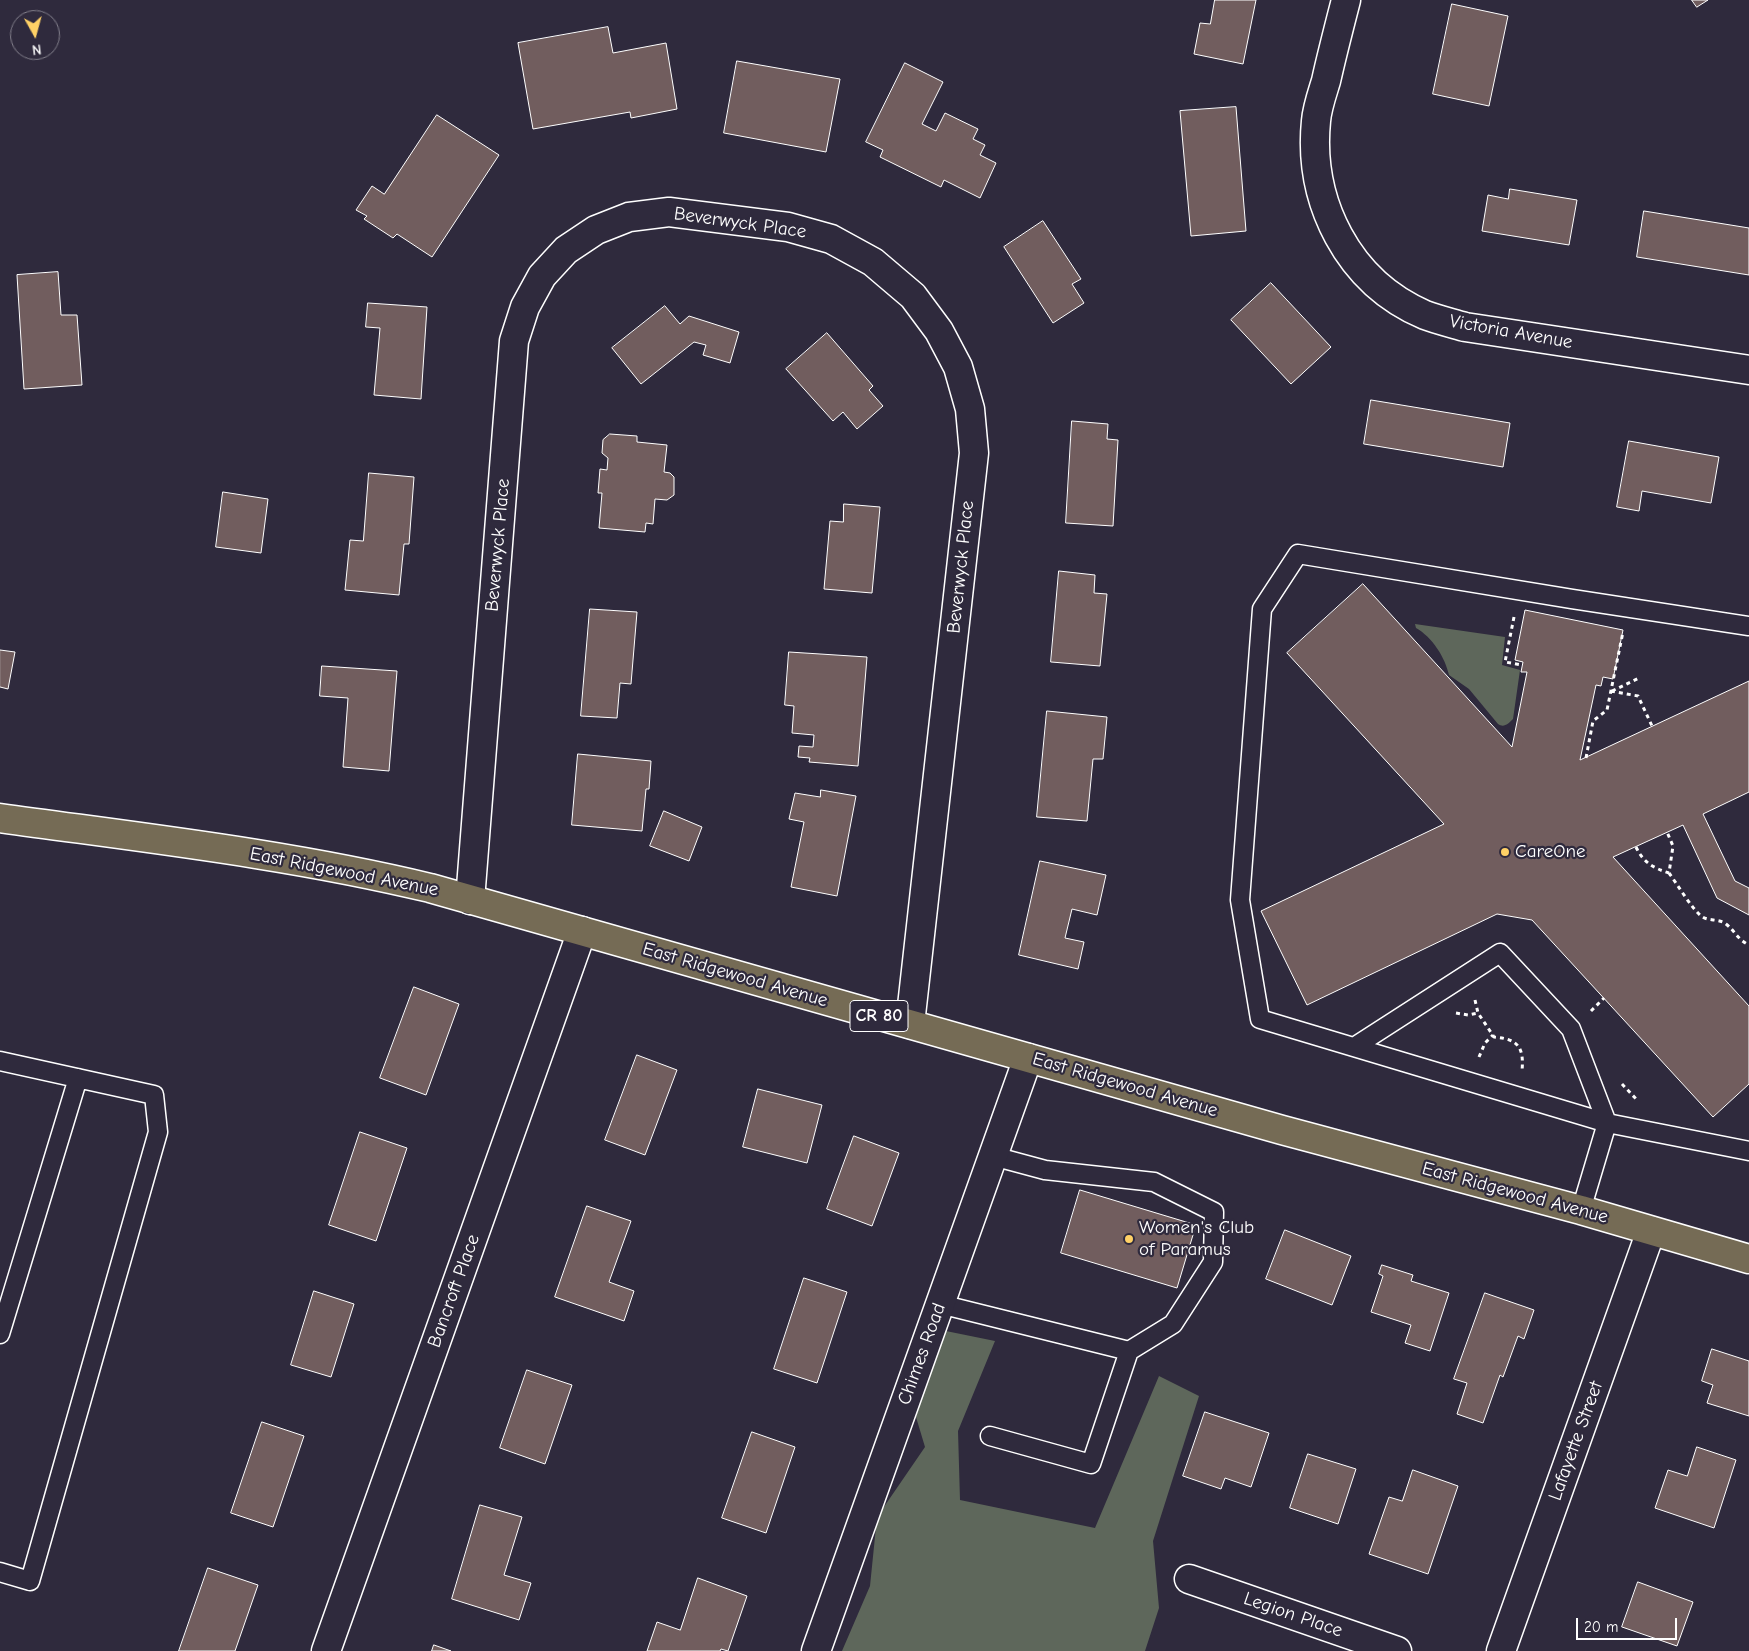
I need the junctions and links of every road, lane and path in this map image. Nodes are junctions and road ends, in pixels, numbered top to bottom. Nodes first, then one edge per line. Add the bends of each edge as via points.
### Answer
1 (1346, 0) edge
2 (1749, 370) edge
3 (1514, 617) dead end
4 (1624, 626) dead end
5 (1749, 626) edge
6 (1522, 665) dead end
7 (1639, 678) dead end
8 (1611, 691) junction
9 (1652, 726) dead end
10 (1586, 758) dead end
11 (0, 820) edge
12 (1667, 832) dead end
13 (1636, 847) dead end
14 (1669, 873) junction
15 (470, 900) junction
16 (582, 931) junction
17 (1749, 945) edge
18 (1476, 993) dead end
19 (910, 1024) junction
20 (1493, 1035) junction
21 (1354, 1047) junction
22 (1028, 1058) junction
23 (1478, 1058) dead end
24 (0, 1061) edge
25 (78, 1078) junction
26 (1522, 1079) dead end
27 (1607, 1123) junction
28 (1749, 1150) edge
29 (993, 1156) junction
30 (1581, 1210) junction
31 (1651, 1231) junction
32 (1749, 1259) edge
33 (940, 1304) junction
34 (0, 1334) edge
35 (1129, 1351) junction
36 (990, 1436) dead end
37 (0, 1572) edge
38 (1189, 1578) dead end
39 (326, 1651) edge
40 (816, 1651) edge
41 (1397, 1651) edge
42 (1501, 1651) edge

1 - 2 street, Victoria Avenue via 1316,120 1314,162 1322,202 1336,233 1365,273 1394,298 1425,315 1465,327
3 - 6 path via 1505,662
4 - 8 path
5 - 21 lane via 1298,554 1262,609 1240,900 1260,1019
7 - 8 path
8 - 9 path via 1638,696
8 - 10 path via 1607,710 1593,721
11 - 15 main road, East Ridgewood Avenue / CR 80 via 289,859 384,877
12 - 14 path via 1673,846
13 - 14 path via 1641,858
14 - 17 path via 1700,916 1710,921 1722,921 1740,941
15 - 16 main road, East Ridgewood Avenue / CR 80
15 - 19 street, Beverwyck Place via 514,341 525,307 542,276 566,250 596,230 629,217 669,212 797,229 831,239 873,262 913,296 940,331 958,367 970,409 974,453
16 - 19 main road, East Ridgewood Avenue / CR 80
16 - 39 street, Bancroft Place
18 - 20 path via 1478,1013
19 - 22 main road, East Ridgewood Avenue / CR 80
20 - 23 path
20 - 26 path via 1508,1038 1519,1046 1523,1057
21 - 27 lane
21 - 27 lane via 1500,953 1571,1029
22 - 29 street, Chimes Road
22 - 30 main road, East Ridgewood Avenue / CR 80
24 - 25 lane
25 - 34 lane
25 - 37 lane via 154,1095 158,1132 30,1581
27 - 28 lane
27 - 30 lane
29 - 33 street, Chimes Road
29 - 35 lane via 1045,1170 1154,1182 1214,1212 1213,1262 1173,1324
30 - 31 main road, East Ridgewood Avenue / CR 80
31 - 32 main road, East Ridgewood Avenue / CR 80
31 - 42 street, Lafayette Street
33 - 35 lane
33 - 40 street, Chimes Road
35 - 36 lane via 1091,1464
38 - 41 street, Legion Place

